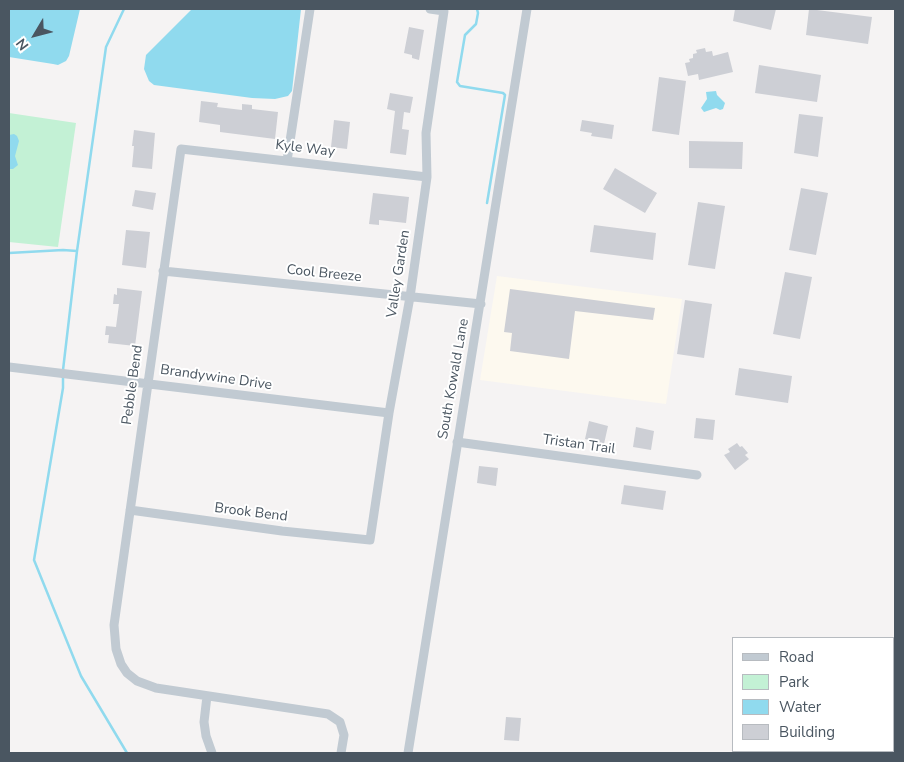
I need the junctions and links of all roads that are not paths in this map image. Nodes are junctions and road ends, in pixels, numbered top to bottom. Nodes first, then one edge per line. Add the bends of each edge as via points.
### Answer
1 (310, 9) edge
2 (430, 9) edge
3 (527, 9) edge
4 (181, 148) joint
5 (287, 161) junction
6 (427, 177) junction
7 (163, 271) junction
8 (410, 297) junction
9 (481, 304) junction
10 (9, 366) edge
11 (148, 383) junction
12 (389, 413) junction
13 (457, 442) junction
14 (697, 475) dead end
15 (130, 510) junction
16 (370, 540) joint
17 (207, 696) junction
18 (212, 753) edge
19 (341, 753) edge
20 (408, 753) edge

1 - 5 street
2 - 6 street, Valley Garden via 444,11 426,133
3 - 9 street, South Kowald Lane
4 - 5 street, Kyle Way
4 - 7 street, Pebble Bend
5 - 6 street, Kyle Way
6 - 8 street, Valley Garden
7 - 8 street, Cool Breeze
7 - 11 street, Pebble Bend
8 - 9 street, Cool Breeze
8 - 12 street, Valley Garden
9 - 13 street, South Kowald Lane
10 - 11 street, Brandywine Drive
11 - 12 street, Brandywine Drive
11 - 15 street, Pebble Bend
12 - 16 street, Valley Garden
13 - 14 street, Tristan Trail
13 - 20 street, South Kowald Lane
15 - 16 street, Brook Bend
15 - 17 street, Pebble Bend via 114,625 121,664 137,681 156,688
17 - 18 street via 204,722
17 - 19 street, Pebble Bend via 328,714 340,722 344,735

